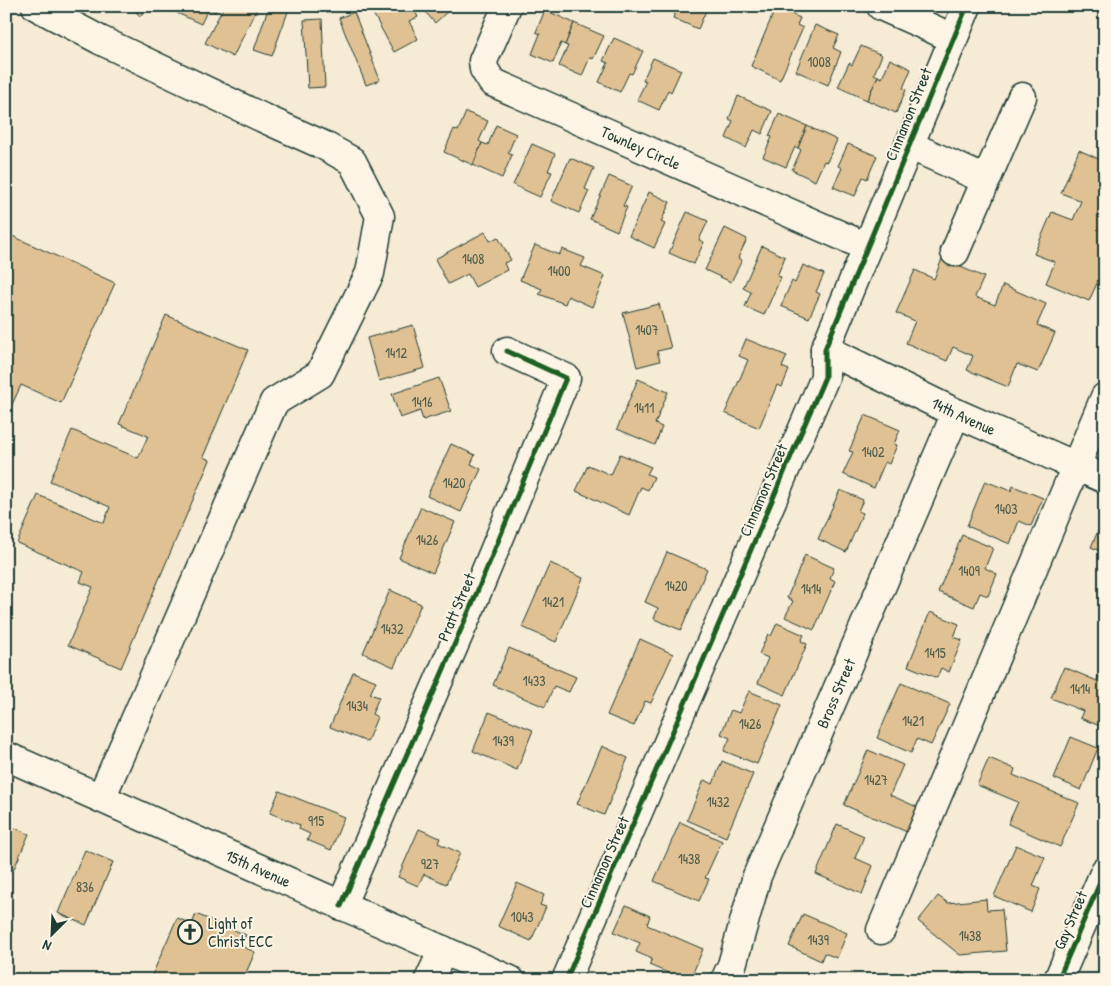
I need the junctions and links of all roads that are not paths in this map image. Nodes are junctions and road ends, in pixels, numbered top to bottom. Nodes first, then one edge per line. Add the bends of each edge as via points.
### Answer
1 (36, 6) edge
2 (506, 6) edge
3 (881, 6) edge
4 (968, 6) edge
5 (953, 38) junction
6 (1022, 97) dead end
7 (909, 145) junction
8 (986, 180) junction
9 (867, 247) junction
10 (955, 252) dead end
11 (825, 349) junction
12 (507, 351) dead end
13 (1105, 396) edge
14 (956, 412) junction
15 (1076, 466) junction
16 (1105, 479) edge
17 (6, 756) edge
18 (101, 798) junction
19 (1105, 871) edge
20 (341, 906) junction
21 (881, 930) dead end
22 (443, 950) junction
23 (429, 980) edge
24 (510, 980) edge
25 (566, 980) edge
26 (725, 980) edge
27 (1058, 980) edge

1 - 18 street via 352,161 380,216 370,273 320,374 274,402
2 - 9 street, Townley Circle via 483,61 492,82
3 - 5 street
4 - 5 street, Cinnamon Street
5 - 7 street, Cinnamon Street
6 - 8 street
7 - 8 street
7 - 9 street, Cinnamon Street
8 - 10 street
9 - 11 street, Cinnamon Street
11 - 14 street, 14th Avenue
11 - 25 street, Cinnamon Street via 825,376
12 - 20 street, Pratt Street via 566,378
13 - 15 street
14 - 15 street, 14th Avenue
14 - 26 street, Bross Street via 757,876
15 - 16 street, 14th Avenue
15 - 21 street
17 - 18 street, 15th Avenue
18 - 20 street, 15th Avenue
19 - 27 street, Gay Street
20 - 22 street, 15th Avenue
22 - 23 street
22 - 24 street, 15th Avenue

